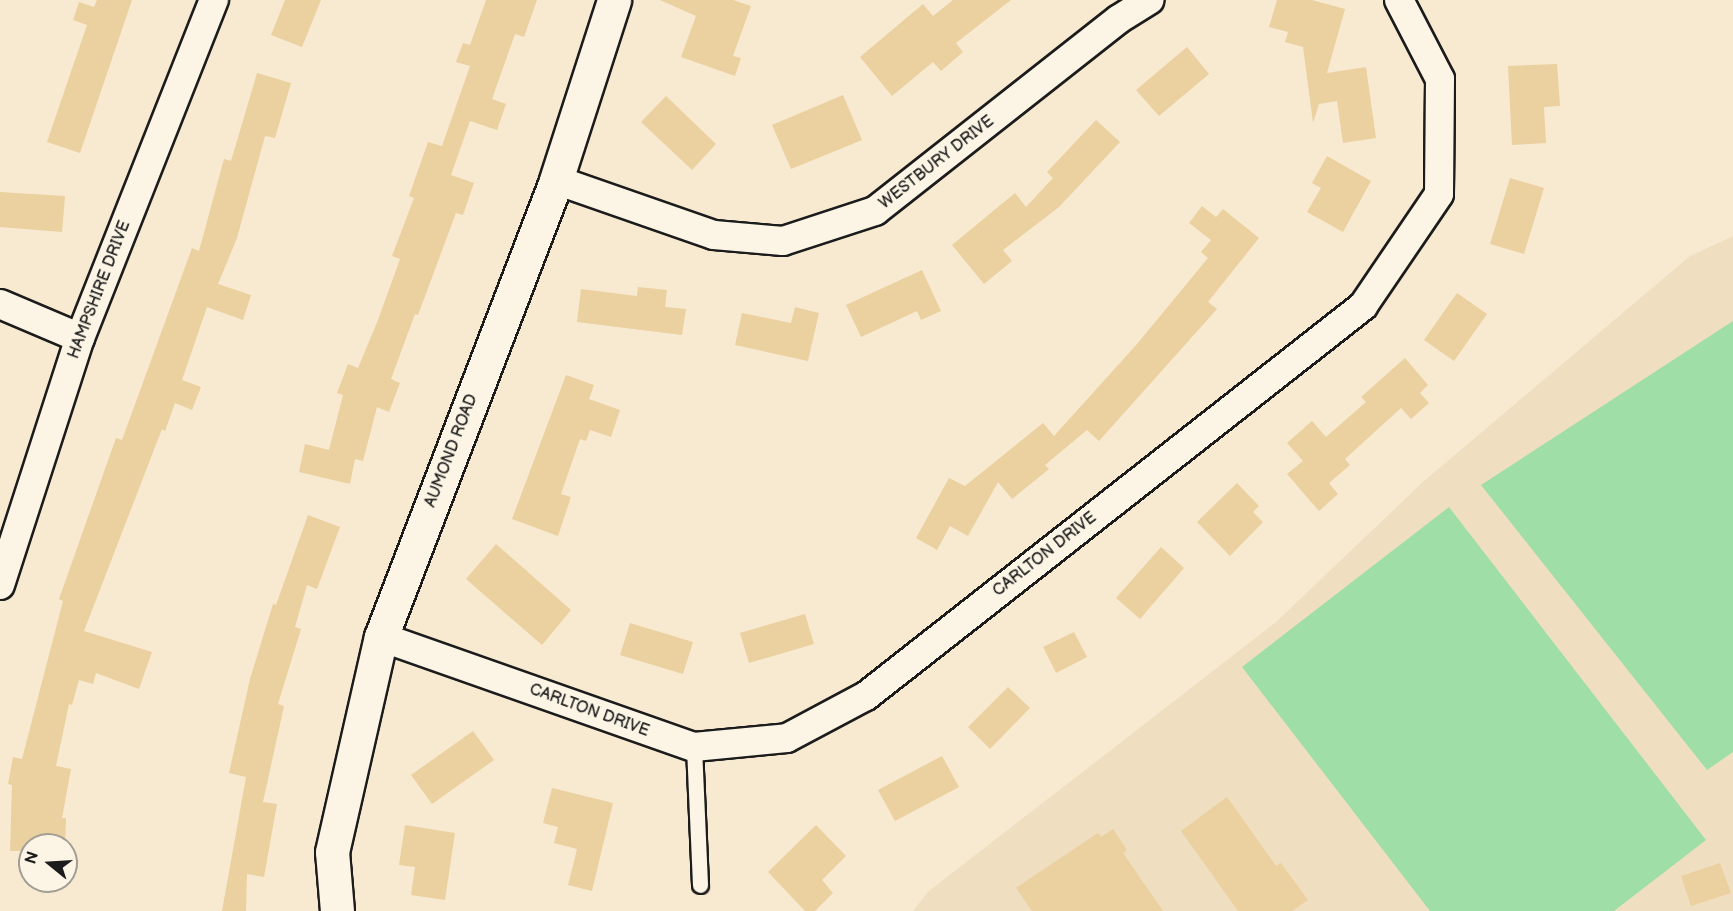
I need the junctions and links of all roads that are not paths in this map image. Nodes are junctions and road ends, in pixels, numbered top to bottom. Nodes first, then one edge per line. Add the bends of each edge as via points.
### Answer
1 (214, 0) edge
2 (614, 0) edge
3 (1149, 0) edge
4 (1399, 0) edge
5 (556, 180) junction
6 (0, 304) edge
7 (80, 339) junction
8 (0, 585) edge
9 (381, 637) junction
10 (694, 747) junction
11 (700, 885) dead end
12 (337, 911) edge

1 - 7 street, HAMPSHIRE DRIVE
2 - 5 street, AUMOND ROAD
3 - 5 street, WESTBURY DRIVE via 1119,19 876,211 783,241 714,235
4 - 10 street, CARLTON DRIVE via 1440,79 1439,194 1363,306 866,696 787,738
5 - 9 street, AUMOND ROAD
6 - 7 street
7 - 8 street, HAMPSHIRE DRIVE
9 - 10 street, CARLTON DRIVE
9 - 12 street, AUMOND ROAD via 332,852
10 - 11 lane

